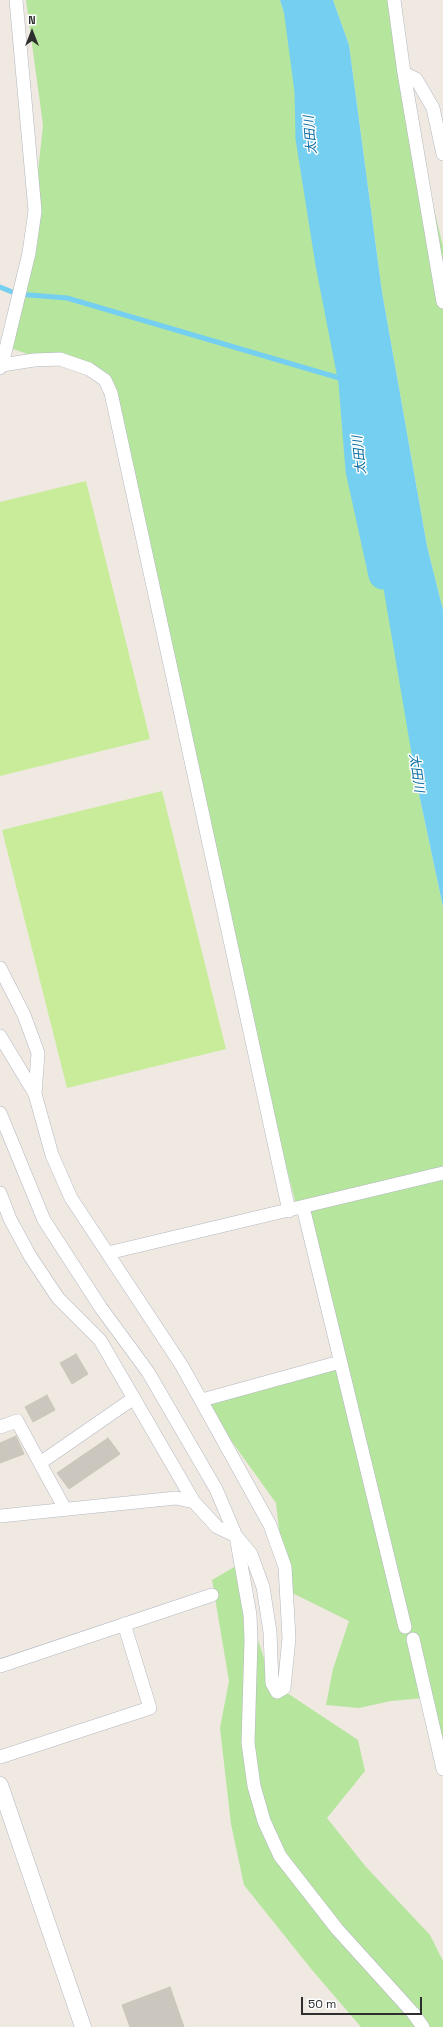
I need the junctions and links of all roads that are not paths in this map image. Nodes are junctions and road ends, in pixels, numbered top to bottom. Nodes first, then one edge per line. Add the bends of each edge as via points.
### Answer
1 (16, 0) edge
2 (394, 0) edge
3 (404, 73) junction
4 (443, 154) edge
5 (443, 302) edge
6 (1, 367) edge
7 (0, 968) edge
8 (0, 1036) edge
9 (35, 1094) junction
10 (0, 1114) edge
11 (443, 1173) edge
12 (0, 1192) edge
13 (308, 1206) junction
14 (289, 1210) junction
15 (5, 1220) edge
16 (108, 1253) junction
17 (340, 1362) junction
18 (134, 1398) junction
19 (202, 1400) junction
20 (0, 1427) edge
21 (40, 1463) junction
22 (194, 1502) junction
23 (65, 1509) junction
24 (0, 1516) edge
25 (236, 1536) junction
26 (212, 1595) dead end
27 (124, 1624) junction
28 (405, 1626) dead end
29 (413, 1639) dead end
30 (0, 1666) edge
31 (0, 1757) edge
32 (443, 1769) edge
33 (0, 1785) edge
34 (83, 2027) edge
35 (423, 2027) edge

1 - 6 street via 35,211 28,253
2 - 3 street
3 - 4 street via 416,79 433,108
3 - 5 street
6 - 14 street via 34,360 60,359 89,369 105,380 111,394
7 - 9 street via 24,1015 38,1053
8 - 9 street
9 - 16 street via 52,1155 71,1198
10 - 25 street via 44,1220 101,1308 148,1372 216,1489
11 - 13 street
12 - 15 street
13 - 14 street
13 - 17 street
14 - 16 street
15 - 18 street via 58,1298 100,1340
16 - 19 street
17 - 19 street
17 - 28 street
18 - 21 street
18 - 22 street
19 - 25 street via 270,1525 285,1568 289,1638 284,1688 277,1692 272,1683 270,1632 263,1587 251,1554
20 - 21 street via 17,1421
21 - 23 street
22 - 23 street via 176,1498
22 - 25 street via 217,1527
23 - 24 street
25 - 35 street via 250,1615 248,1743 254,1786 264,1821 280,1856 337,1930
26 - 27 street
27 - 30 street
27 - 31 street via 150,1708
29 - 32 street
33 - 34 street

